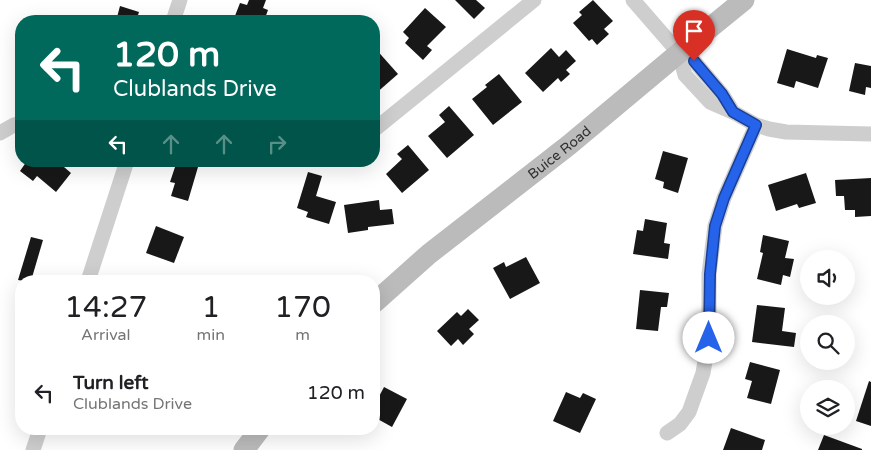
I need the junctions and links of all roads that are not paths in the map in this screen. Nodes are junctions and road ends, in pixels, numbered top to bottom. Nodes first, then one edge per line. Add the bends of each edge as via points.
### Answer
1 (180, 0) edge
2 (534, 0) edge
3 (633, 0) edge
4 (744, 0) edge
5 (175, 15) edge
6 (678, 53) junction
7 (15, 125) edge
8 (380, 125) edge
9 (756, 125) junction
10 (0, 133) edge
11 (871, 134) edge
12 (125, 167) edge
13 (90, 275) edge
14 (380, 298) edge
15 (668, 433) dead end
16 (38, 435) edge
17 (255, 435) edge
18 (33, 450) edge
19 (244, 450) edge

1 - 5 street
2 - 8 street
3 - 6 street
4 - 6 street, Buice Road
6 - 9 street via 694,61 733,112
6 - 14 street, Buice Road via 569,146 429,254
7 - 10 street
9 - 11 street via 786,132
9 - 15 street via 715,226 704,373 690,412
12 - 13 street
16 - 18 street
17 - 19 street

